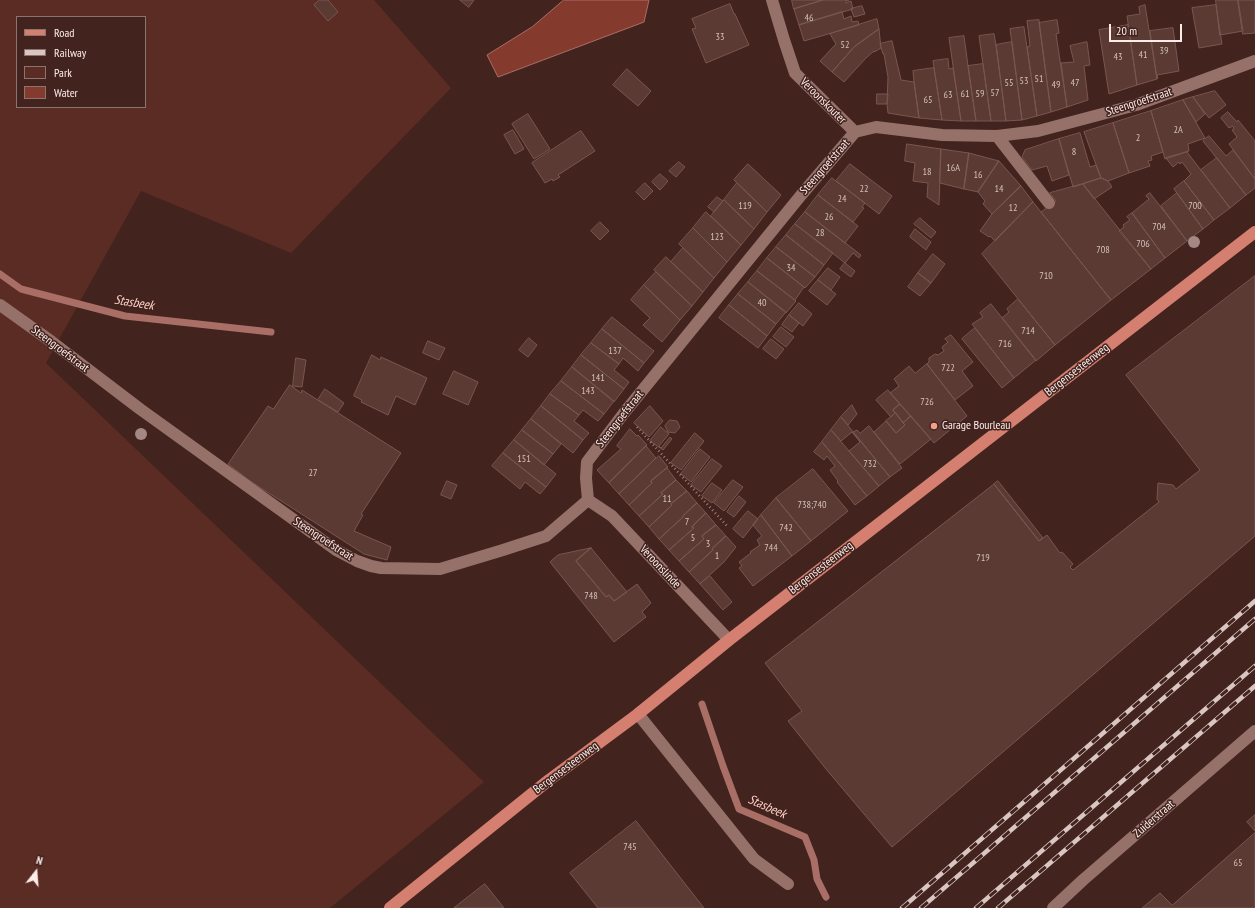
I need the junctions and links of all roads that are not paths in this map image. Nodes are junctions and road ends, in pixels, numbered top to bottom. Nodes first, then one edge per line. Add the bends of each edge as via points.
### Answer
1 (772, 0) edge
2 (1255, 61) edge
3 (855, 132) junction
4 (997, 136) junction
5 (1049, 203) dead end
6 (1255, 232) edge
7 (0, 305) edge
8 (588, 500) junction
9 (729, 640) junction
10 (638, 714) junction
11 (1255, 731) edge
12 (788, 884) dead end
13 (390, 908) edge
14 (1053, 908) edge

1 - 3 street, Veroonskouter via 795,73
2 - 4 street, Steengroefstraat via 1136,105 1038,131
3 - 4 street, Steengroefstraat via 876,128 942,135
3 - 8 street, Steengroefstraat via 624,413 587,462
4 - 5 street
6 - 9 main road, Bergensesteenweg
7 - 8 street, Steengroefstraat via 140,410 336,550 371,566 440,569 503,550 546,536
8 - 9 street, Veroonslinde via 612,516
9 - 10 main road, Bergensesteenweg
10 - 12 street via 754,859
10 - 13 main road, Bergensesteenweg via 549,780
11 - 14 street, Zuiderstraat

